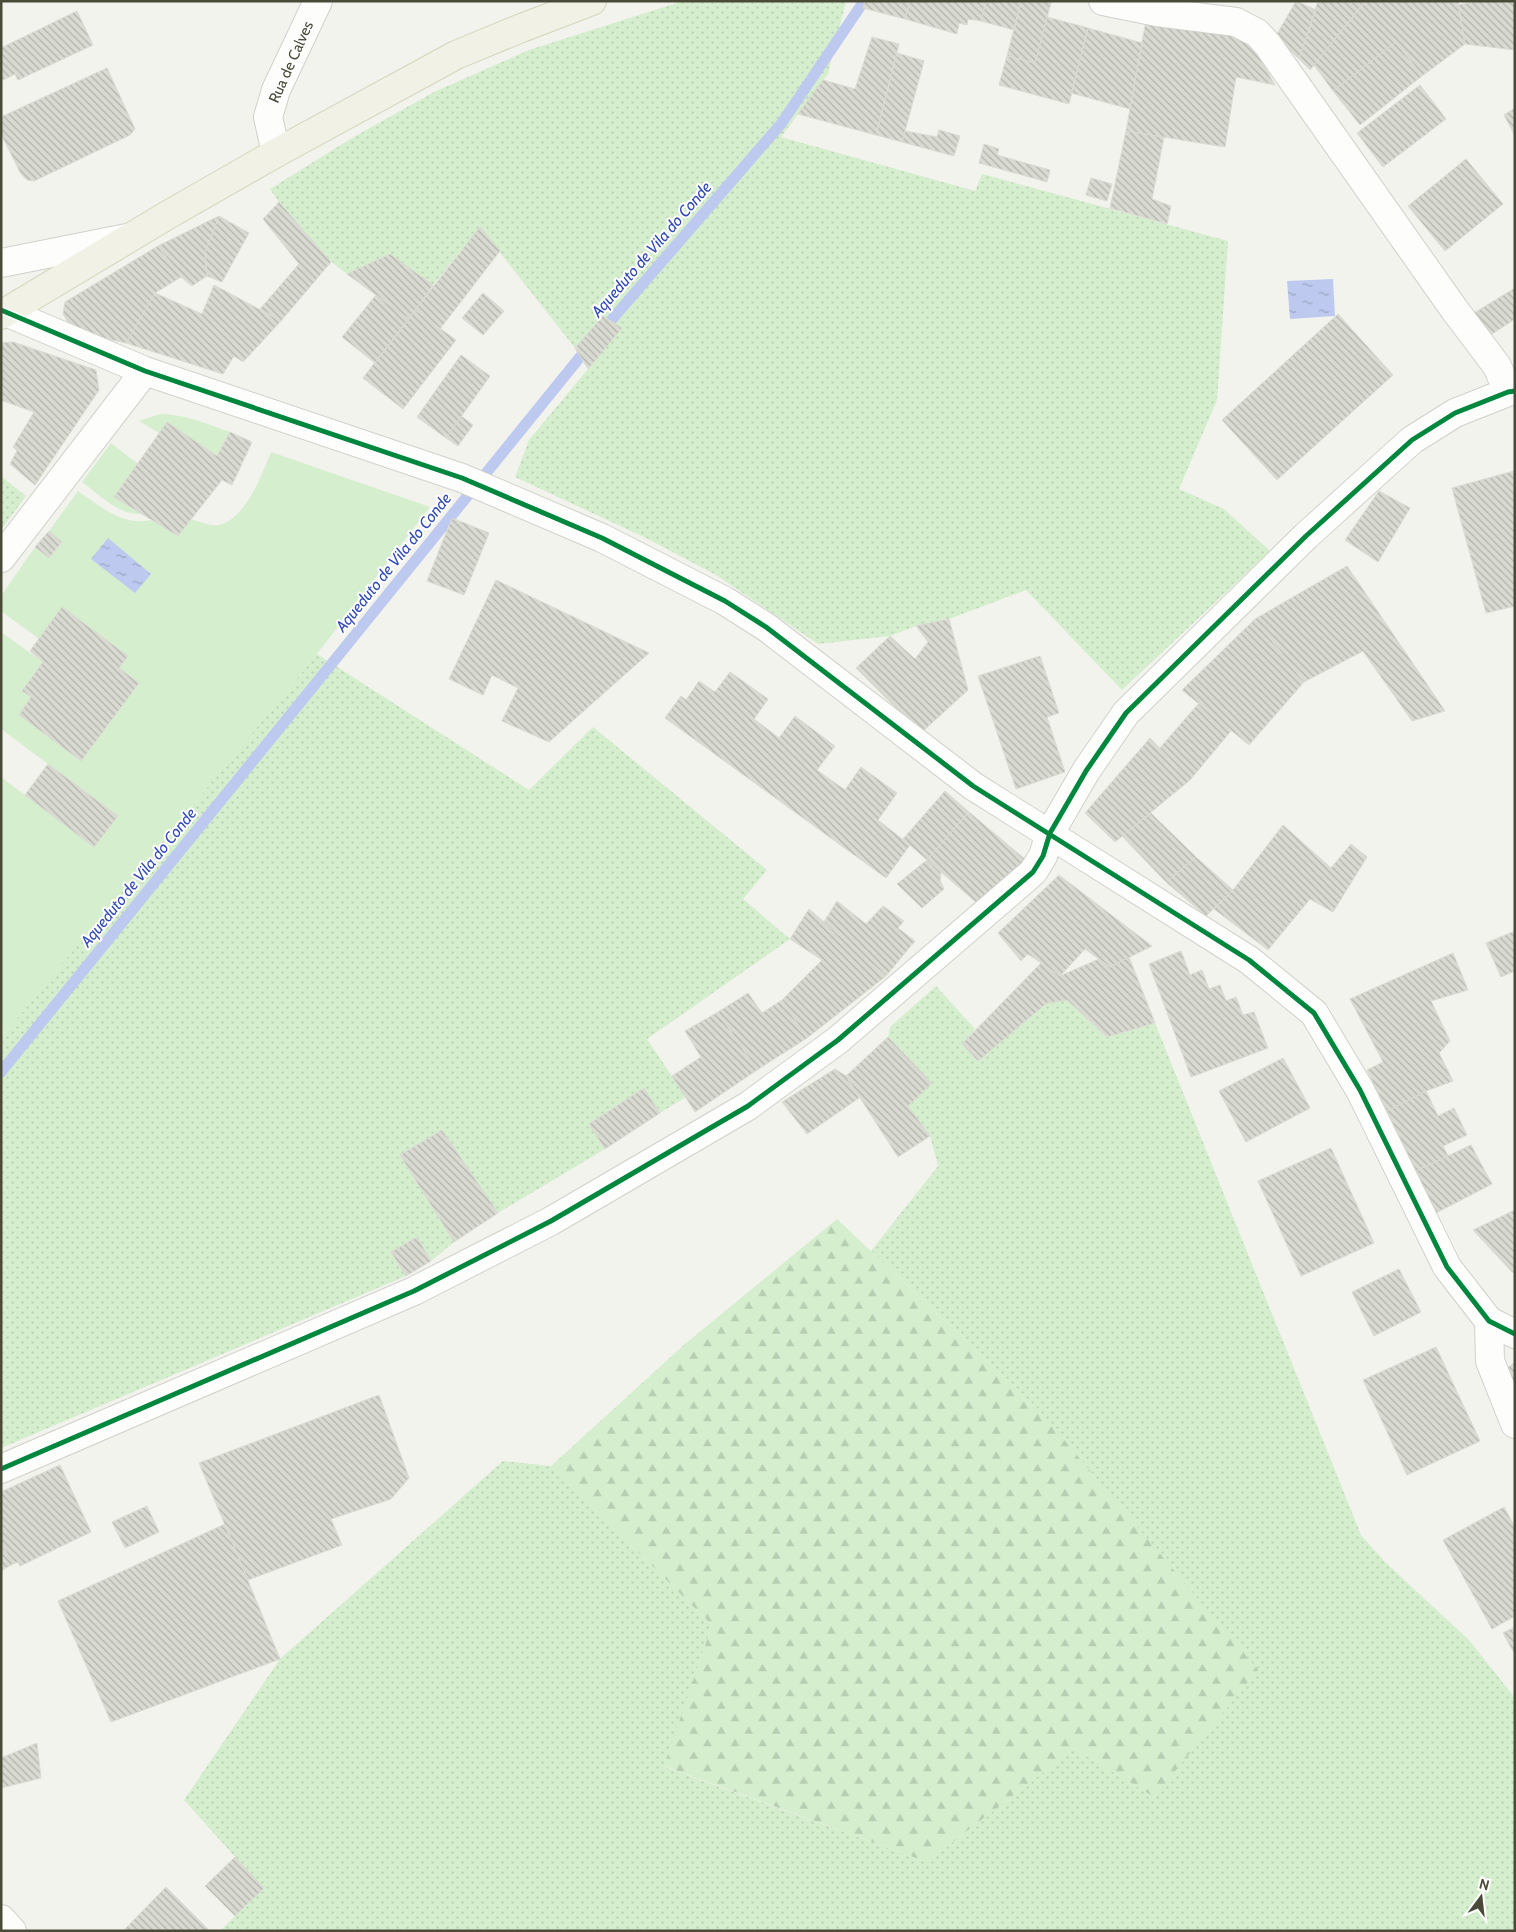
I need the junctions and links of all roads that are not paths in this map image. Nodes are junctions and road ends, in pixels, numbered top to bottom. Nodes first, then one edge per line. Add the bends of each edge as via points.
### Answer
1 (318, 1) edge
2 (592, 1) edge
3 (1103, 1) edge
4 (276, 154) junction
5 (129, 238) junction
6 (1, 263) edge
7 (3, 312) edge
8 (145, 370) junction
9 (1511, 392) edge
10 (1, 558) edge
11 (1050, 833) junction
12 (1489, 1322) junction
13 (1515, 1334) edge
14 (1515, 1424) edge
15 (1, 1469) edge
16 (1, 1919) edge
17 (12, 1931) edge

1 - 4 street, Rua de Calves via 276,90 268,117
2 - 4 main road via 456,55
3 - 9 street via 1236,22 1257,33 1497,366
4 - 5 main road
5 - 6 street
5 - 7 main road
7 - 8 street
8 - 10 street
8 - 11 street via 462,478 662,567 766,627 973,786 1009,811
9 - 11 street via 1455,413 1412,440 1306,536 1126,713 1086,771
11 - 12 street via 1249,960 1314,1013 1360,1090 1447,1268
11 - 15 street via 1043,856 1033,872 838,1040 748,1106 551,1221 414,1291
12 - 13 street
12 - 14 street via 1490,1361
16 - 17 street

